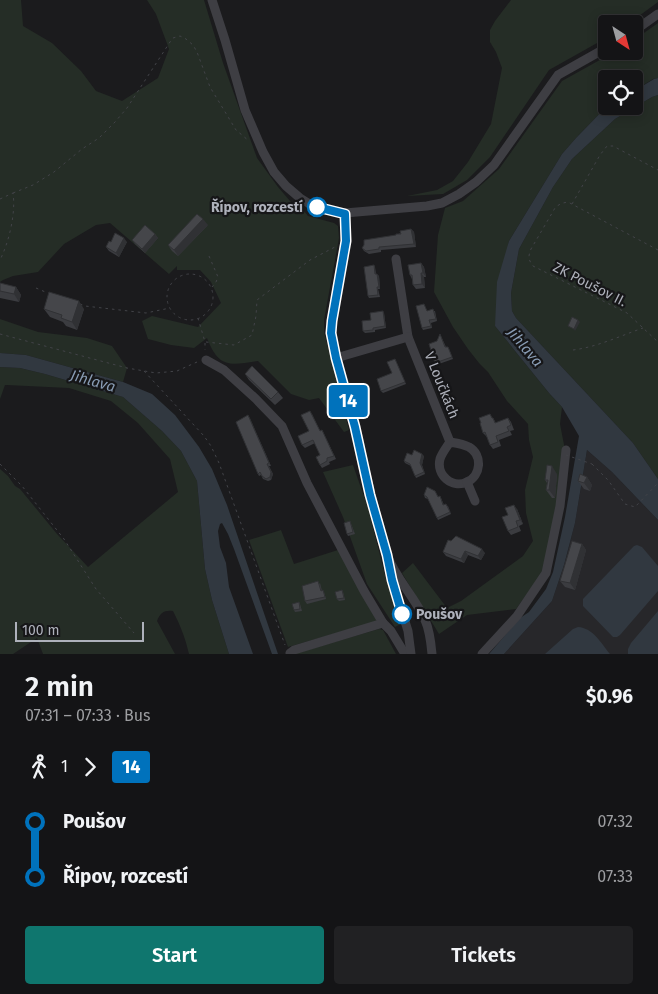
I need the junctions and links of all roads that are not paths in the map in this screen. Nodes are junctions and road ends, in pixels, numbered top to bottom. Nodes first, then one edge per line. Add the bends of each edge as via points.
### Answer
1 (212, 0) edge
2 (658, 14) edge
3 (643, 25) edge
4 (598, 52) edge
5 (345, 214) junction
6 (396, 259) dead end
7 (408, 337) junction
8 (336, 358) junction
9 (206, 360) road end
10 (450, 442) junction
11 (566, 452) road end
12 (467, 482) junction
13 (475, 501) dead end
14 (387, 555) junction
15 (383, 623) junction
16 (290, 653) edge
17 (405, 654) edge
18 (410, 654) edge
19 (432, 654) edge
20 (482, 654) edge

1 - 5 street via 245,110 263,152 280,180 308,203
2 - 3 street
4 - 5 street via 558,75 494,165 459,194 427,206
5 - 8 street via 346,241 331,333
6 - 7 street, V Loučkách
7 - 8 street
7 - 10 street, V Loučkách
8 - 14 street
9 - 15 street via 224,370 282,426 307,483
10 - 12 street via 469,447 478,458 477,472
10 - 12 street via 441,456 439,466 442,475 458,484
11 - 20 street via 560,506 546,573 517,616
12 - 13 street
14 - 18 street via 408,631
14 - 19 street via 426,622
15 - 16 street
15 - 17 street

